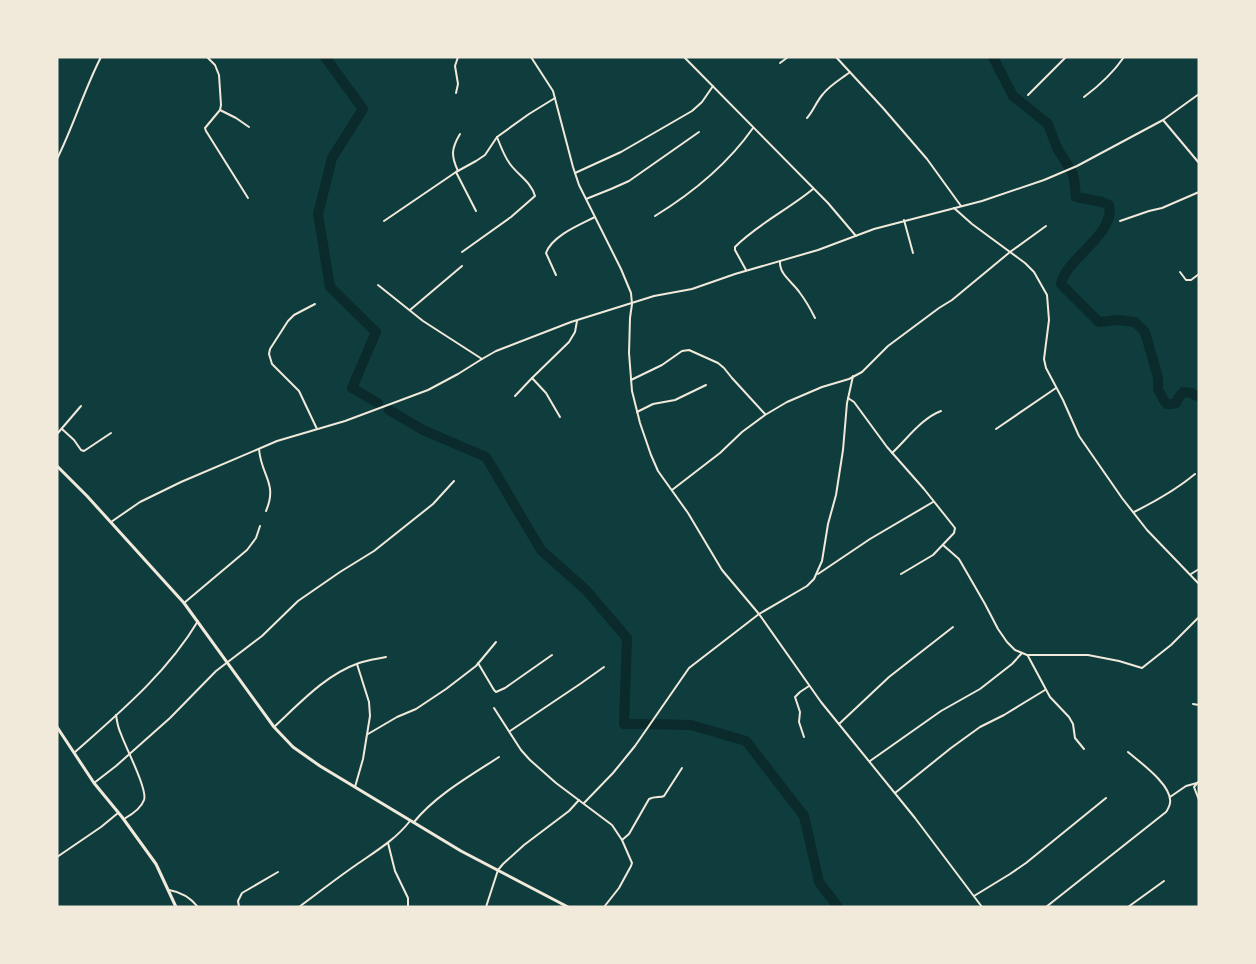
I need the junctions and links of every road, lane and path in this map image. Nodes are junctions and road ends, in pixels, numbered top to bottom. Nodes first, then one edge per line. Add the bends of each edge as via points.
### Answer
1 (101, 57) edge
2 (207, 57) edge
3 (458, 57) edge
4 (531, 57) edge
5 (684, 57) edge
6 (788, 57) edge
7 (836, 57) edge
8 (1066, 57) edge
9 (1124, 57) edge
10 (780, 63) dead end
11 (850, 72) junction
12 (713, 86) junction
13 (456, 93) dead end
14 (1199, 94) edge
15 (1028, 95) dead end
16 (1084, 97) dead end
17 (555, 98) junction
18 (220, 110) junction
19 (807, 118) dead end
20 (1163, 120) junction
21 (249, 127) dead end
22 (753, 128) junction
23 (699, 132) dead end
24 (460, 134) dead end
25 (497, 137) junction
26 (57, 159) edge
27 (1199, 164) edge
28 (457, 172) junction
29 (575, 174) junction
30 (814, 189) junction
31 (1199, 192) edge
32 (248, 198) dead end
33 (586, 199) junction
34 (961, 206) junction
35 (954, 208) junction
36 (476, 212) dead end
37 (656, 216) dead end
38 (595, 217) junction
39 (384, 220) dead end
40 (904, 220) junction
41 (1119, 221) dead end
42 (1046, 226) dead end
43 (856, 236) junction
44 (462, 252) dead end
45 (1010, 252) junction
46 (913, 253) dead end
47 (780, 261) junction
48 (462, 266) dead end
49 (746, 270) junction
50 (1180, 272) dead end
51 (1199, 274) edge
52 (556, 275) dead end
53 (378, 285) dead end
54 (315, 303) dead end
55 (632, 304) junction
56 (410, 310) junction
57 (816, 318) dead end
58 (578, 320) junction
59 (482, 358) junction
60 (854, 376) junction
61 (532, 378) junction
62 (631, 380) junction
63 (706, 385) dead end
64 (1056, 388) junction
65 (515, 396) dead end
66 (848, 398) junction
67 (81, 406) dead end
68 (941, 411) dead end
69 (637, 412) junction
70 (765, 415) junction
71 (560, 417) dead end
72 (62, 429) junction
73 (317, 429) junction
74 (996, 429) dead end
75 (111, 433) dead end
76 (57, 434) edge
77 (259, 449) junction
78 (892, 453) junction
79 (57, 466) edge
80 (1195, 474) dead end
81 (454, 481) dead end
82 (672, 490) junction
83 (934, 501) junction
84 (266, 511) dead end
85 (1134, 512) junction
86 (111, 523) junction
87 (260, 526) dead end
88 (943, 545) junction
89 (1199, 569) edge
90 (901, 574) dead end
91 (1191, 574) junction
92 (816, 576) junction
93 (1199, 584) edge
94 (184, 603) junction
95 (759, 614) junction
96 (1199, 617) edge
97 (198, 621) junction
98 (953, 627) dead end
99 (496, 642) dead end
100 (1022, 653) junction
101 (552, 655) dead end
102 (1027, 655) junction
103 (386, 657) dead end
104 (227, 662) junction
105 (478, 663) junction
106 (357, 664) junction
107 (604, 667) dead end
108 (809, 686) junction
109 (1045, 690) junction
110 (1193, 704) dead end
111 (1199, 705) edge
112 (494, 708) dead end
113 (116, 715) junction
114 (839, 724) junction
115 (57, 727) edge
116 (274, 728) junction
117 (510, 731) junction
118 (368, 734) junction
119 (804, 737) dead end
120 (1084, 749) dead end
121 (1128, 752) dead end
122 (74, 753) junction
123 (130, 753) junction
124 (499, 757) dead end
125 (870, 762) junction
126 (682, 768) dead end
127 (1198, 782) edge
128 (94, 783) junction
129 (355, 787) junction
130 (895, 793) junction
131 (1170, 797) junction
132 (1106, 798) dead end
133 (579, 800) junction
134 (1199, 800) edge
135 (584, 803) junction
136 (118, 813) junction
137 (123, 819) junction
138 (412, 821) junction
139 (622, 840) junction
140 (388, 843) junction
141 (57, 857) edge
142 (498, 870) junction
143 (278, 872) dead end
144 (1164, 881) dead end
145 (169, 890) junction
146 (974, 896) junction
147 (176, 907) edge
148 (198, 907) edge
149 (239, 907) edge
150 (299, 907) edge
151 (408, 907) edge
152 (486, 907) edge
153 (568, 907) edge
154 (604, 907) edge
155 (982, 907) edge
156 (1046, 907) edge
157 (1128, 907) edge

1 - 26 street
2 - 18 street via 219,75
3 - 13 street
4 - 17 street
5 - 12 street
6 - 10 street
7 - 11 street
8 - 15 street
9 - 16 street via 1106,80
11 - 19 street via 826,90
11 - 34 street via 922,154
12 - 22 street
12 - 29 street via 692,111
14 - 20 street
17 - 25 street
17 - 29 street
18 - 21 street
18 - 32 street via 205,128
20 - 27 street
20 - 34 street via 1061,173
22 - 30 street
22 - 37 street via 719,169
23 - 33 street via 629,180
24 - 28 street via 452,152
25 - 28 street via 485,155
25 - 44 street via 503,153 535,196
28 - 36 street
28 - 39 street
29 - 33 street
30 - 43 street
30 - 49 street via 735,247
31 - 41 street
33 - 38 street
34 - 35 street
35 - 40 street
35 - 45 street
38 - 52 street via 549,246 546,253
38 - 55 street via 625,277
40 - 43 street
40 - 46 street
42 - 45 street
43 - 47 street
45 - 60 street
45 - 64 street via 1034,272 1047,295 1049,320 1044,358
47 - 49 street
47 - 57 street via 782,272 800,291
48 - 56 street
49 - 55 street
50 - 51 street via 1186,280
53 - 56 street
54 - 73 street via 288,321 269,354 272,364 299,391
55 - 58 street
55 - 62 street via 628,339
56 - 59 street
58 - 59 street
58 - 61 street via 569,342
59 - 73 street via 428,390
60 - 66 street
60 - 70 street via 787,402
61 - 65 street
61 - 71 street
62 - 69 street
62 - 70 street via 689,350 724,368
63 - 69 street
64 - 74 street
64 - 85 street via 1079,436
66 - 78 street
66 - 92 street via 836,495
67 - 72 street
68 - 78 street
69 - 82 street via 654,462
70 - 82 street
72 - 75 street via 84,451
72 - 76 street
73 - 77 street
77 - 84 street via 271,492
77 - 86 street via 158,492
78 - 83 street
79 - 86 street
80 - 85 street via 1164,497
81 - 104 street via 433,504 374,551 298,601 262,636
82 - 95 street via 722,570
83 - 88 street via 955,528
83 - 92 street
85 - 91 street
86 - 94 street
87 - 94 street via 247,550
88 - 90 street
88 - 100 street via 959,559 1007,642
89 - 91 street
91 - 93 street
92 - 95 street via 807,586
94 - 97 street
95 - 108 street
95 - 135 street via 689,668 635,746
96 - 102 street via 1142,668 1088,655
97 - 104 street
97 - 113 street via 168,662
98 - 114 street via 889,677
99 - 105 street
100 - 102 street
100 - 125 street via 980,689 940,711
101 - 105 street via 496,692
102 - 109 street
103 - 106 street
104 - 116 street
104 - 123 street
105 - 118 street via 429,701
106 - 116 street via 326,680
106 - 118 street via 370,709
107 - 117 street
108 - 114 street
108 - 119 street via 795,697
109 - 120 street via 1070,717 1075,738
109 - 130 street via 980,728
110 - 111 street
112 - 117 street
113 - 122 street
113 - 123 street
114 - 125 street
115 - 122 street
116 - 129 street via 301,753
117 - 133 street via 530,760
118 - 129 street
121 - 131 street via 1165,786
122 - 128 street
123 - 128 street
123 - 137 street via 145,799
124 - 138 street
125 - 130 street
126 - 139 street via 664,796 649,799
127 - 131 street
127 - 134 street via 1194,791
128 - 136 street
129 - 138 street
130 - 146 street
131 - 156 street via 1161,817
132 - 146 street via 1026,863
133 - 135 street
133 - 142 street
135 - 139 street via 612,825
136 - 137 street
136 - 141 street
137 - 145 street via 156,864
138 - 140 street
138 - 142 street
139 - 154 street via 632,866
140 - 150 street
140 - 151 street
142 - 152 street
142 - 153 street
143 - 149 street via 242,893
144 - 157 street
145 - 147 street
145 - 148 street via 189,897
146 - 155 street

